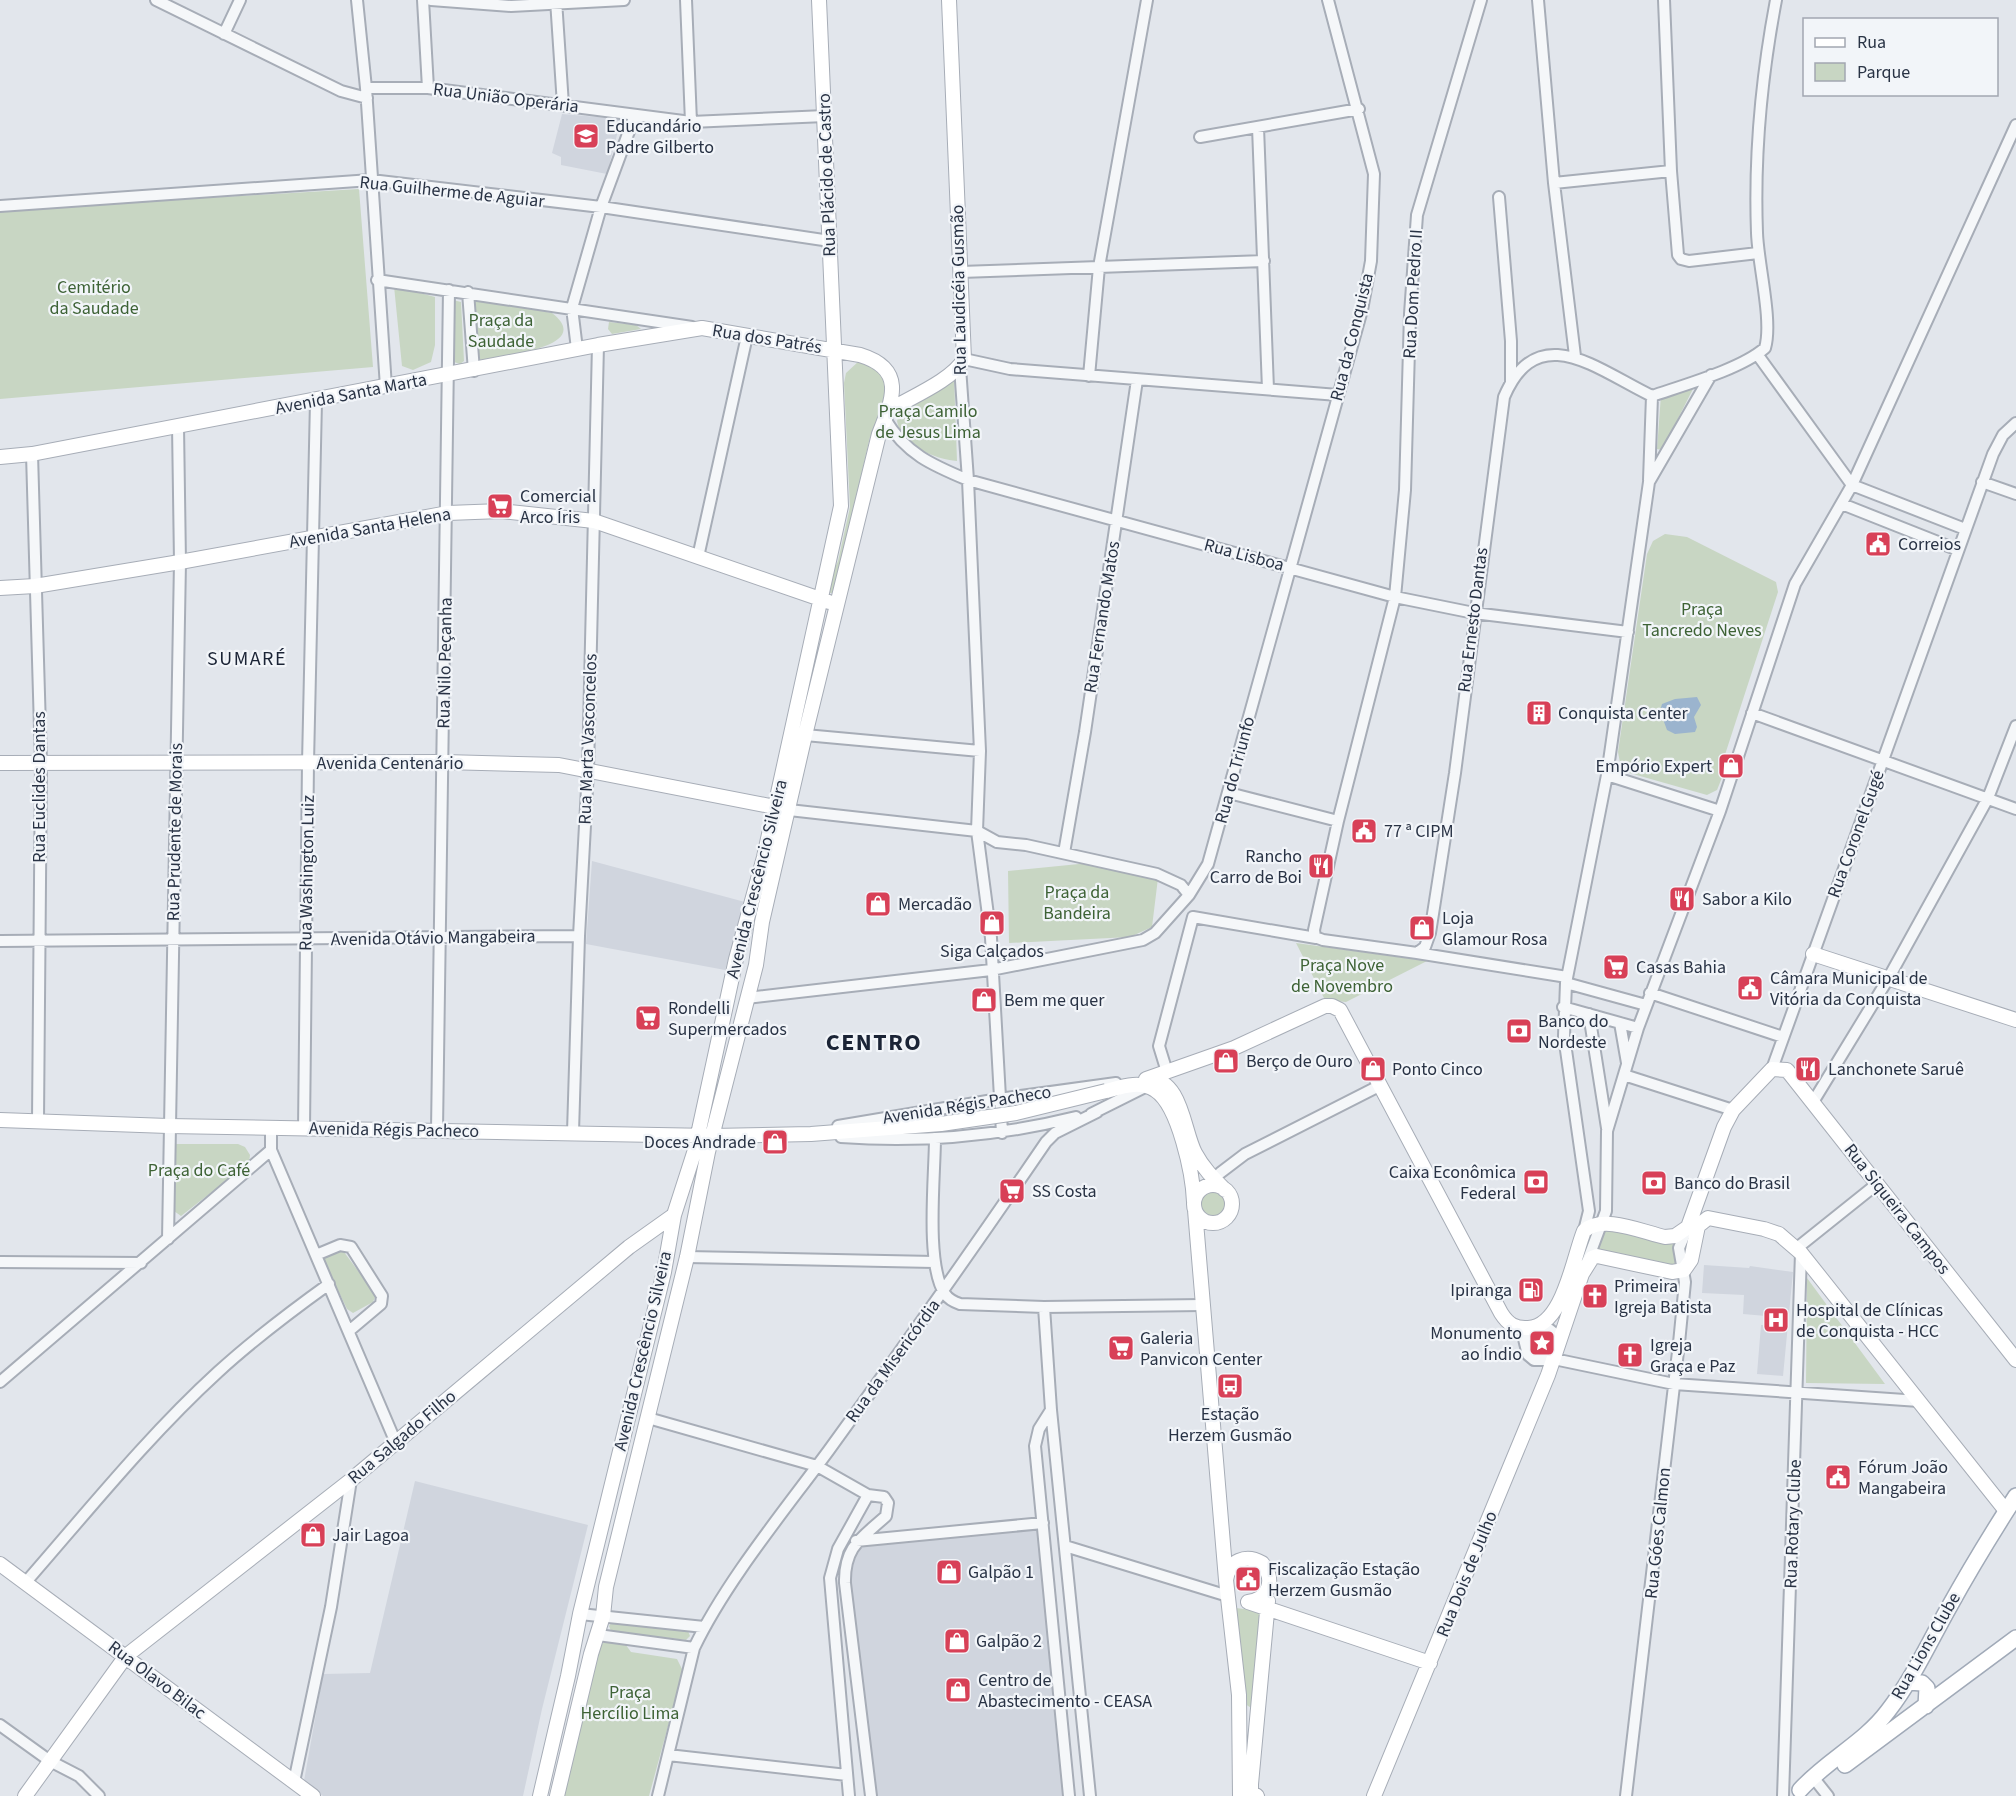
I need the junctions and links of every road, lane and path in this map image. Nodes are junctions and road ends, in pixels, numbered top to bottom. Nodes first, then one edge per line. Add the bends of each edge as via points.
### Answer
1 (156, 0) edge
2 (240, 0) edge
3 (357, 0) edge
4 (423, 0) edge
5 (431, 0) edge
6 (624, 0) edge
7 (686, 0) edge
8 (819, 0) edge
9 (949, 0) edge
10 (1147, 0) edge
11 (1328, 0) edge
12 (1481, 0) edge
13 (1538, 0) edge
14 (1664, 0) edge
15 (1776, 0) edge
16 (556, 2) edge
17 (224, 34) junction
18 (428, 88) junction
19 (367, 93) junction
20 (563, 105) junction
21 (1359, 109) junction
22 (635, 115) junction
23 (825, 116) junction
24 (691, 122) junction
25 (2016, 125) edge
26 (1258, 127) junction
27 (1200, 137) dead end
28 (1671, 171) junction
29 (371, 180) junction
30 (1554, 183) junction
31 (1499, 197) dead end
32 (0, 206) edge
33 (601, 207) junction
34 (830, 242) junction
35 (1758, 253) junction
36 (1264, 261) junction
37 (1099, 267) junction
38 (961, 272) junction
39 (377, 280) junction
40 (449, 290) junction
41 (468, 292) junction
42 (572, 308) junction
43 (702, 328) junction
44 (747, 336) junction
45 (598, 345) junction
46 (577, 349) junction
47 (832, 349) junction
48 (1757, 354) junction
49 (860, 355) junction
50 (1575, 357) junction
51 (962, 363) junction
52 (474, 371) junction
53 (1711, 375) junction
54 (447, 376) junction
55 (837, 376) junction
56 (1089, 376) junction
57 (1137, 380) junction
58 (1511, 382) junction
59 (386, 387) junction
60 (1268, 389) junction
61 (1338, 395) junction
62 (1652, 396) junction
63 (316, 401) junction
64 (886, 415) junction
65 (2016, 423) edge
66 (178, 426) junction
67 (32, 454) junction
68 (0, 457) edge
69 (968, 480) junction
70 (1649, 482) junction
71 (1982, 482) junction
72 (1852, 486) junction
73 (2016, 494) edge
74 (1842, 504) junction
75 (448, 513) junction
76 (594, 521) junction
77 (1117, 521) junction
78 (1965, 529) junction
79 (314, 537) junction
80 (1958, 550) junction
81 (698, 557) junction
82 (180, 562) junction
83 (1288, 567) junction
84 (35, 586) junction
85 (0, 588) edge
86 (1395, 597) junction
87 (820, 599) junction
88 (838, 605) junction
89 (1474, 612) junction
90 (1628, 632) junction
91 (1752, 713) junction
92 (2016, 726) edge
93 (805, 735) junction
94 (980, 751) junction
95 (176, 762) junction
96 (444, 762) junction
97 (1882, 762) junction
98 (0, 763) edge
99 (40, 763) junction
100 (308, 763) junction
101 (588, 771) junction
102 (1607, 775) junction
103 (1229, 793) junction
104 (1988, 798) junction
105 (775, 807) junction
106 (2016, 809) edge
107 (789, 810) junction
108 (1720, 811) junction
109 (1338, 821) junction
110 (977, 831) junction
111 (1064, 853) junction
112 (1189, 895) junction
113 (439, 936) junction
114 (579, 936) junction
115 (1316, 938) junction
116 (306, 940) junction
117 (0, 941) edge
118 (39, 941) junction
119 (173, 942) junction
120 (1417, 953) junction
121 (1813, 954) junction
122 (736, 959) junction
123 (756, 965) junction
124 (991, 970) junction
125 (1888, 979) junction
126 (1566, 980) junction
127 (1650, 993) junction
128 (728, 997) junction
129 (747, 998) junction
130 (1646, 1005) junction
131 (1563, 1007) junction
132 (1589, 1014) junction
133 (2016, 1020) edge
134 (1620, 1023) junction
135 (1638, 1028) junction
136 (1783, 1037) junction
137 (1772, 1069) junction
138 (1626, 1070) junction
139 (1167, 1072) junction
140 (1146, 1083) junction
141 (1379, 1086) junction
142 (999, 1099) junction
143 (1813, 1102) junction
144 (1733, 1110) junction
145 (1096, 1113) junction
146 (0, 1120) edge
147 (38, 1120) junction
148 (168, 1126) junction
149 (271, 1128) junction
150 (304, 1129) junction
151 (437, 1130) junction
152 (938, 1131) junction
153 (1607, 1131) junction
154 (573, 1132) junction
155 (1002, 1133) junction
156 (705, 1135) junction
157 (789, 1135) junction
158 (272, 1150) junction
159 (1220, 1173) dead end
160 (1877, 1184) junction
161 (1225, 1190) junction
162 (1700, 1197) junction
163 (1194, 1206) junction
164 (674, 1215) junction
165 (1717, 1219) junction
166 (1602, 1223) junction
167 (1683, 1230) junction
168 (1584, 1231) junction
169 (168, 1239) junction
170 (1799, 1250) junction
171 (316, 1255) junction
172 (668, 1255) junction
173 (687, 1257) junction
174 (1592, 1259) junction
175 (0, 1262) edge
176 (934, 1262) junction
177 (141, 1263) junction
178 (1684, 1270) junction
179 (328, 1284) junction
180 (944, 1293) junction
181 (1203, 1305) junction
182 (1044, 1307) junction
183 (1533, 1328) junction
184 (349, 1331) junction
185 (1556, 1352) junction
186 (2016, 1360) edge
187 (0, 1382) edge
188 (1674, 1384) junction
189 (1798, 1392) junction
190 (1919, 1401) junction
191 (1051, 1410) junction
192 (648, 1418) junction
193 (396, 1443) junction
194 (817, 1466) junction
195 (351, 1480) junction
196 (868, 1495) junction
197 (2016, 1496) edge
198 (2011, 1516) edge
199 (1043, 1523) junction
200 (856, 1541) junction
201 (1065, 1546) junction
202 (0, 1564) edge
203 (26, 1582) junction
204 (1227, 1584) junction
205 (1270, 1586) junction
206 (1248, 1602) junction
207 (1268, 1608) junction
208 (580, 1614) junction
209 (603, 1616) junction
210 (704, 1627) junction
211 (598, 1635) junction
212 (2016, 1638) edge
213 (694, 1648) junction
214 (126, 1656) junction
215 (1430, 1663) junction
216 (1908, 1682) junction
217 (1926, 1706) junction
218 (0, 1725) edge
219 (668, 1755) junction
220 (50, 1761) junction
221 (847, 1775) junction
222 (1820, 1785) edge
223 (302, 1791) edge
224 (1796, 1793) edge
225 (25, 1796) edge
226 (99, 1796) edge
227 (540, 1796) edge
228 (557, 1796) edge
229 (658, 1796) edge
230 (849, 1796) edge
231 (871, 1796) edge
232 (1069, 1796) edge
233 (1090, 1796) edge
234 (1249, 1796) edge
235 (1374, 1796) edge
236 (1626, 1796) edge
237 (1783, 1796) edge

1 - 17 street, Rua União Operária
2 - 17 street
3 - 19 street
4 - 18 street
5 - 16 street via 511,6
6 - 16 street
7 - 24 street
8 - 23 street, Rua Plácido de Castro
9 - 38 street, Rua Laudicéia Gusmão
10 - 37 street
11 - 21 street, Rua da Conquista
12 - 86 street, Rua Dom Pedro II via 1417,215 1405,490
13 - 30 street
14 - 28 street
15 - 35 street via 1758,116
16 - 20 street
17 - 19 street, Rua União Operária via 341,91
18 - 19 street, Rua União Operária
18 - 20 street, Rua União Operária
19 - 29 street
20 - 22 street, Rua União Operária
21 - 26 street
21 - 61 street, Rua da Conquista via 1374,174 1371,261 1351,355
22 - 24 street, Rua União Operária
22 - 33 street
23 - 24 street, Rua União Operária
23 - 34 street, Rua Plácido de Castro
25 - 72 street
26 - 27 street
26 - 36 street
28 - 30 street
28 - 35 street via 1681,259
29 - 32 street, Rua Guilherme de Aguiar
29 - 33 street, Rua Guilherme de Aguiar
29 - 39 street
30 - 50 street
31 - 58 street
33 - 34 street, Rua Guilherme de Aguiar
33 - 42 street
34 - 47 street, Rua Plácido de Castro
35 - 48 street via 1766,342
36 - 37 street
36 - 60 street
37 - 38 street
37 - 56 street
38 - 51 street, Rua Laudicéia Gusmão
39 - 40 street
39 - 59 street
40 - 41 street
40 - 54 street, Rua Nilo Peçanha
41 - 42 street
41 - 52 street
42 - 43 street
42 - 46 street
43 - 44 street, Rua dos Patrés
43 - 45 street, Avenida Santa Marta
44 - 47 street, Rua dos Patrés
44 - 81 street
45 - 46 street, Avenida Santa Marta
45 - 76 street, Rua Marta Vasconcelos
46 - 52 street, Avenida Santa Marta
47 - 49 street, Rua dos Patrés
47 - 55 street, Avenida Crescêncio Silveira
48 - 53 street
48 - 72 street
49 - 55 street
49 - 64 street, Avenida Crescêncio Silveira via 879,363 892,376
50 - 58 street, Rua Ernesto Dantas via 1550,353 1537,357
50 - 62 street
51 - 56 street
51 - 64 street via 944,380
51 - 69 street, Rua Laudicéia Gusmão
52 - 54 street, Avenida Santa Marta
53 - 62 street
53 - 70 street
54 - 59 street, Avenida Santa Marta
54 - 75 street, Rua Nilo Peçanha
55 - 87 street, Avenida Crescêncio Silveira via 841,506
56 - 57 street
57 - 60 street
57 - 77 street, Rua Fernando Matos
58 - 89 street, Rua Ernesto Dantas via 1500,413
59 - 63 street, Avenida Santa Marta
60 - 61 street
61 - 83 street, Rua da Conquista
62 - 70 street
63 - 66 street, Avenida Santa Marta
63 - 79 street, Rua Washington Luiz
64 - 69 street, Rua Lisboa via 904,446
64 - 88 street, Avenida Crescêncio Silveira
65 - 71 street, Rua Coronel Gugé via 2003,435
66 - 67 street, Avenida Santa Marta
66 - 82 street, Rua Prudente de Morais
67 - 68 street, Avenida Santa Marta
67 - 84 street, Rua Euclides Dantas
69 - 77 street, Rua Lisboa
69 - 94 street, Rua Laudicéia Gusmão
70 - 90 street
71 - 73 street
71 - 78 street, Rua Coronel Gugé
72 - 74 street
72 - 78 street
74 - 80 street
74 - 91 street via 1796,584
75 - 76 street, Avenida Santa Helena via 501,512
75 - 79 street, Avenida Santa Helena
75 - 96 street, Rua Nilo Peçanha
76 - 81 street, Avenida Santa Helena
76 - 101 street, Rua Marta Vasconcelos
77 - 83 street, Rua Lisboa
77 - 111 street, Rua Fernando Matos
78 - 80 street, Rua Coronel Gugé
79 - 82 street, Avenida Santa Helena
79 - 100 street, Rua Washington Luiz
80 - 97 street, Rua Coronel Gugé
81 - 87 street, Avenida Santa Helena
82 - 84 street, Avenida Santa Helena
82 - 95 street, Rua Prudente de Morais
83 - 86 street, Rua Lisboa
83 - 103 street, Rua do Triunfo
84 - 85 street, Avenida Santa Helena
84 - 99 street, Rua Euclides Dantas
86 - 89 street, Rua Lisboa
86 - 109 street, Rua Dom Pedro II
87 - 88 street, Avenida Santa Helena
87 - 105 street, Avenida Crescêncio Silveira
88 - 93 street, Avenida Crescêncio Silveira
89 - 90 street, Rua Lisboa
89 - 120 street, Rua Ernesto Dantas via 1455,773 1430,933 1425,947
90 - 102 street
91 - 97 street
91 - 108 street
92 - 104 street
93 - 94 street
93 - 107 street, Avenida Crescêncio Silveira
94 - 110 street, Rua Laudicéia Gusmão
95 - 99 street, Avenida Centenário
95 - 100 street, Avenida Centenário
95 - 119 street, Rua Prudente de Morais
96 - 100 street, Avenida Centenário
96 - 101 street, Avenida Centenário via 559,765
96 - 113 street, Rua Nilo Peçanha
97 - 104 street
97 - 121 street, Rua Coronel Gugé
98 - 99 street, Avenida Centenário
99 - 118 street, Rua Euclides Dantas
100 - 116 street, Rua Washington Luiz
101 - 105 street, Avenida Centenário
101 - 114 street, Rua Marta Vasconcelos
102 - 108 street
102 - 126 street
103 - 109 street
103 - 112 street, Rua do Triunfo via 1208,864
104 - 106 street
104 - 125 street
105 - 122 street, Avenida Crescêncio Silveira
107 - 110 street
107 - 123 street, Avenida Crescêncio Silveira via 762,922
108 - 127 street
109 - 115 street, Rua Dom Pedro II via 1314,930
110 - 111 street via 996,842
110 - 124 street, Rua Laudicéia Gusmão via 991,938
111 - 112 street via 1157,874 1181,885
112 - 124 street, Rua do Triunfo via 1155,933 1143,940
113 - 114 street, Avenida Otávio Mangabeira
113 - 116 street, Avenida Otávio Mangabeira
113 - 151 street, Rua Nilo Peçanha
114 - 154 street, Rua Marta Vasconcelos
115 - 120 street
115 - 139 street via 1193,918 1159,1046
116 - 119 street, Avenida Otávio Mangabeira
116 - 150 street, Rua Washington Luiz
117 - 118 street, Avenida Otávio Mangabeira
118 - 119 street, Avenida Otávio Mangabeira
118 - 147 street, Rua Euclides Dantas
119 - 148 street, Rua Prudente de Morais
120 - 126 street
121 - 125 street
121 - 136 street, Rua Coronel Gugé
122 - 123 street via 747,958
122 - 128 street, Avenida Crescêncio Silveira
123 - 129 street, Avenida Crescêncio Silveira
124 - 129 street, Rua do Triunfo
124 - 142 street
125 - 133 street
125 - 143 street
126 - 130 street
126 - 131 street
127 - 130 street
127 - 136 street
128 - 129 street via 737,1002
128 - 156 street, Avenida Crescêncio Silveira
129 - 156 street, Avenida Crescêncio Silveira
130 - 135 street
131 - 132 street
131 - 168 street via 1589,1211
132 - 134 street
132 - 153 street
134 - 135 street
134 - 138 street
135 - 138 street
136 - 137 street, Rua Coronel Gugé
137 - 143 street, Rua Siqueira Campos via 1786,1070
137 - 144 street, Rua Coronel Gugé
138 - 144 street
138 - 153 street
139 - 140 street
139 - 141 street via 1234,1048 1329,1005 1341,1010
140 - 142 street, Avenida Régis Pacheco
140 - 145 street
140 - 152 street, bridge
140 - 161 street via 1165,1083 1172,1091 1194,1152
140 - 163 street via 1159,1094 1175,1122 1192,1176
141 - 159 street via 1245,1154
141 - 183 street via 1501,1313 1508,1323
142 - 155 street
142 - 157 street, Avenida Régis Pacheco
143 - 160 street, Rua Siqueira Campos
144 - 162 street, Rua Coronel Gugé
145 - 155 street, Avenida Régis Pacheco
145 - 180 street, Rua da Misericórdia via 1055,1133 1046,1142
146 - 147 street, Avenida Régis Pacheco
147 - 148 street, Avenida Régis Pacheco
148 - 149 street, Avenida Régis Pacheco
148 - 169 street, Rua Prudente de Morais
149 - 150 street, Avenida Régis Pacheco
149 - 158 street
150 - 151 street, Avenida Régis Pacheco
151 - 154 street, Avenida Régis Pacheco
152 - 155 street, Avenida Régis Pacheco
152 - 157 street, Avenida Régis Pacheco
152 - 176 street
153 - 166 street via 1606,1211
154 - 156 street, Avenida Régis Pacheco
156 - 157 street, Avenida Régis Pacheco
156 - 164 street, Avenida Crescêncio Silveira
156 - 173 street, Avenida Crescêncio Silveira
158 - 169 street
158 - 171 street
160 - 170 street
160 - 186 street, Rua Siqueira Campos
161 - 163 street via 1206,1187 1199,1191
161 - 163 street via 1232,1204 1225,1219 1209,1223 1201,1220
162 - 165 street via 1701,1209
162 - 167 street, Rua Coronel Gugé
163 - 181 street
164 - 172 street, Avenida Crescêncio Silveira
164 - 193 street, Rua Salgado Filho via 629,1247
165 - 170 street via 1779,1234
165 - 178 street via 1703,1220 1698,1226 1691,1260
166 - 167 street via 1665,1237
166 - 168 street via 1590,1225
166 - 174 street
167 - 178 street, Rua Góes Calmon via 1680,1260
168 - 183 street via 1558,1306 1549,1320
169 - 177 street
170 - 189 street, Rua Rotary Clube
170 - 190 street
171 - 179 street
171 - 184 street via 340,1245 351,1247 382,1296 381,1304
172 - 173 street via 682,1260
172 - 208 street, Avenida Crescêncio Silveira
173 - 176 street
173 - 192 street, Avenida Crescêncio Silveira
174 - 178 street via 1672,1272
174 - 185 street, Rua Dois de Julho via 1574,1293
175 - 177 street
176 - 180 street
177 - 187 street
178 - 188 street, Rua Góes Calmon
179 - 184 street
179 - 203 street via 216,1373 115,1479
180 - 182 street via 960,1304
180 - 194 street, Rua da Misericórdia
181 - 182 street
181 - 204 street
182 - 191 street
183 - 185 street via 1554,1333
183 - 185 street via 1524,1339 1528,1355 1534,1360 1545,1360
184 - 193 street
185 - 188 street
185 - 215 street, Rua Dois de Julho
188 - 189 street
188 - 236 street, Rua Góes Calmon
189 - 190 street
189 - 237 street, Rua Rotary Clube
190 - 198 street
191 - 199 street via 1035,1438
191 - 201 street
192 - 194 street
192 - 209 street, Avenida Crescêncio Silveira via 606,1587
193 - 195 street, Rua Salgado Filho
194 - 196 street
194 - 210 street, Rua da Misericórdia
195 - 214 street, Rua Salgado Filho
195 - 223 street
196 - 200 street via 884,1497 888,1510
196 - 221 street via 838,1550 830,1578
197 - 198 main road, Rua Lions Clube
198 - 216 main road, Rua Lions Clube
199 - 200 street
199 - 232 street
200 - 231 street via 847,1562 845,1583
201 - 204 street
201 - 233 street
202 - 203 street, Rua Olavo Bilac
203 - 214 street, Rua Olavo Bilac
204 - 205 street via 1235,1562 1249,1558 1267,1569
204 - 206 street via 1237,1599
204 - 234 street
205 - 206 street via 1259,1599
205 - 207 street
206 - 207 street
207 - 215 street
207 - 234 street
208 - 209 street
208 - 227 street
209 - 210 street
209 - 211 street
210 - 213 street
211 - 213 street
211 - 228 street
212 - 217 main road
213 - 219 street
214 - 220 street, Rua Salgado Filho
214 - 223 street, Rua Olavo Bilac
215 - 235 street, Rua Dois de Julho
216 - 217 main road via 1922,1683 1927,1688
216 - 222 main road, Rua Lions Clube via 1887,1713
217 - 222 main road
218 - 220 street
219 - 221 street
219 - 229 street
220 - 225 street, Rua Salgado Filho
220 - 226 street via 79,1776
221 - 230 street
222 - 224 main road

